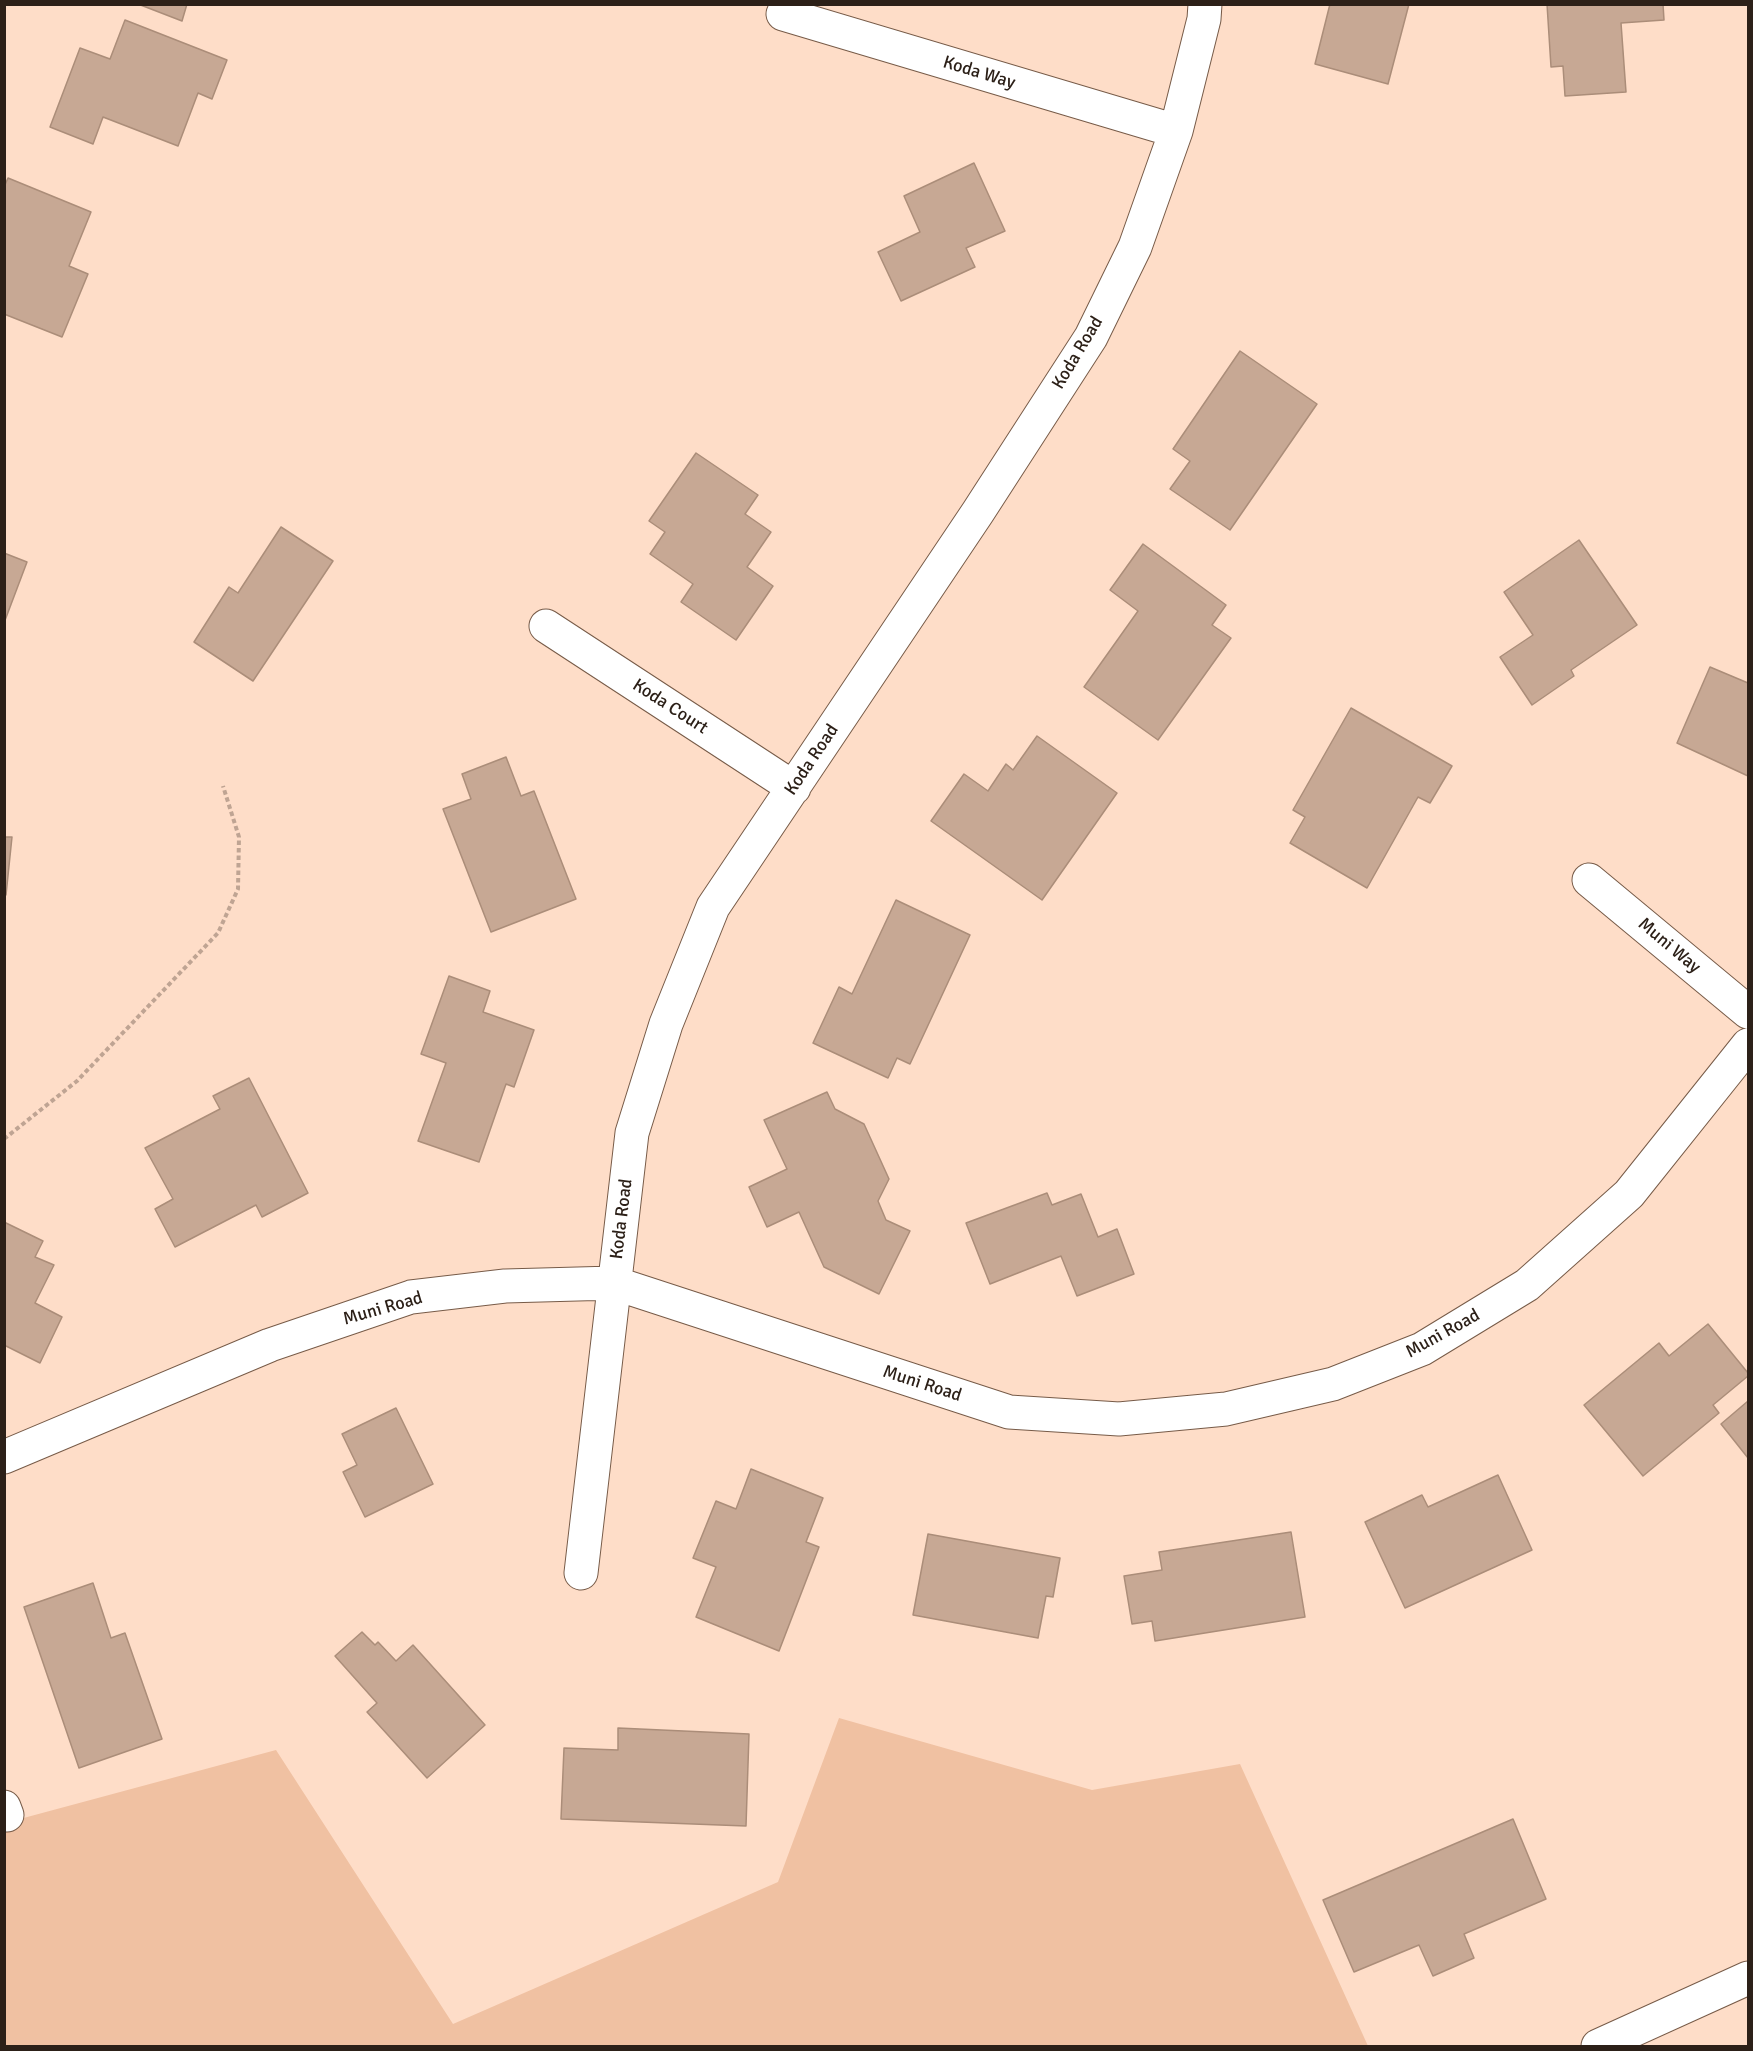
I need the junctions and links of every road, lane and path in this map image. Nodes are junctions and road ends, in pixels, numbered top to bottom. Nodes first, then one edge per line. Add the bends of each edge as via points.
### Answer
1 (1205, 4) edge
2 (783, 14) dead end
3 (1176, 131) junction
4 (546, 626) dead end
5 (223, 786) dead end
6 (794, 788) junction
7 (1589, 880) dead end
8 (1749, 1012) edge
9 (1749, 1045) edge
10 (4, 1140) edge
11 (614, 1283) junction
12 (4, 1457) edge
13 (581, 1573) dead end
14 (1749, 1978) edge
15 (1598, 2046) edge

1 - 3 street, Koda Road
2 - 3 street, Koda Way
3 - 6 street, Koda Road via 1135,247 1091,337
4 - 6 street, Koda Court
5 - 10 path via 239,837 238,889 218,933 77,1081
6 - 11 street, Koda Road via 713,907 666,1023 632,1133
7 - 8 street, Muni Way
9 - 11 street, Muni Road via 1629,1194 1527,1285 1422,1349 1333,1384 1226,1409 1119,1419 1009,1412
11 - 12 street, Muni Road via 505,1286 411,1297 270,1345
11 - 13 street, Koda Road
14 - 15 street

